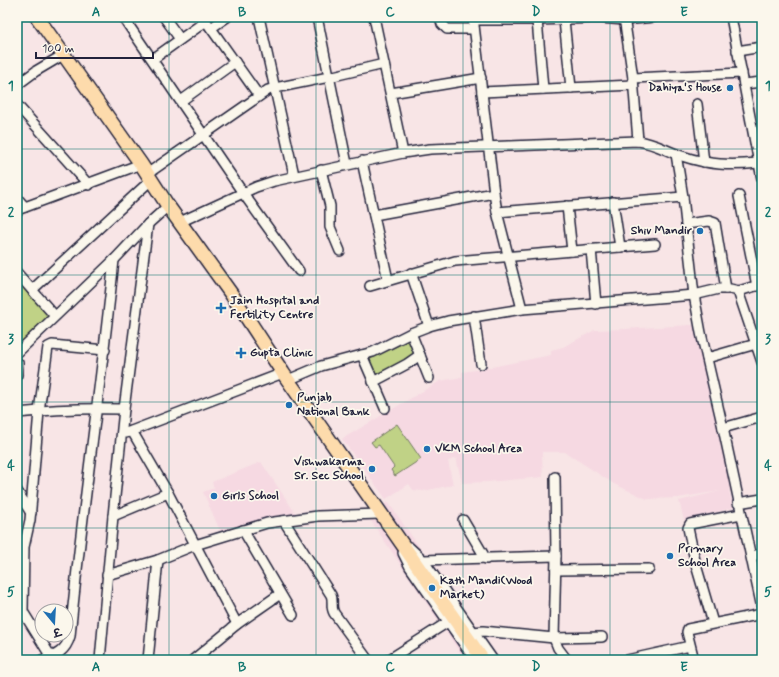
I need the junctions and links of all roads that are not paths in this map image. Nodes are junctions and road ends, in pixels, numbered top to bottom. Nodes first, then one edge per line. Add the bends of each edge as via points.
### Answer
1 (36, 17) edge
2 (123, 17) edge
3 (164, 17) edge
4 (227, 17) edge
5 (259, 17) edge
6 (317, 17) edge
7 (374, 17) edge
8 (440, 17) edge
9 (654, 17) edge
10 (731, 17) edge
11 (625, 18) edge
12 (537, 20) junction
13 (564, 20) junction
14 (207, 22) edge
15 (474, 22) edge
16 (180, 39) junction
17 (762, 47) edge
18 (738, 51) junction
19 (63, 55) junction
20 (153, 59) junction
21 (235, 62) junction
22 (384, 64) junction
23 (742, 73) junction
24 (329, 77) junction
25 (480, 78) junction
26 (633, 82) junction
27 (762, 82) edge
28 (17, 84) edge
29 (744, 84) junction
30 (275, 88) junction
31 (570, 88) junction
32 (543, 89) junction
33 (482, 92) junction
34 (391, 93) junction
35 (259, 96) junction
36 (181, 101) junction
37 (697, 104) dead end
38 (17, 105) edge
39 (204, 135) junction
40 (638, 142) junction
41 (488, 147) junction
42 (759, 150) edge
43 (403, 153) junction
44 (676, 154) junction
45 (362, 161) junction
46 (704, 162) junction
47 (758, 163) junction
48 (346, 164) junction
49 (321, 170) junction
50 (147, 173) junction
51 (294, 175) junction
52 (762, 179) edge
53 (89, 185) junction
54 (243, 193) junction
55 (494, 193) junction
56 (739, 196) dead end
57 (683, 197) junction
58 (17, 198) edge
59 (613, 202) junction
60 (168, 206) junction
61 (567, 206) junction
62 (21, 209) edge
63 (497, 212) junction
64 (374, 215) junction
65 (180, 222) junction
66 (148, 224) junction
67 (686, 224) junction
68 (655, 244) dead end
69 (620, 247) junction
70 (591, 249) junction
71 (340, 251) dead end
72 (572, 251) junction
73 (508, 256) junction
74 (114, 260) junction
75 (299, 272) dead end
76 (17, 273) edge
77 (411, 273) junction
78 (388, 280) junction
79 (759, 285) edge
80 (370, 286) dead end
81 (726, 289) junction
82 (32, 290) junction
83 (739, 291) junction
84 (694, 295) junction
85 (596, 304) junction
86 (522, 309) junction
87 (55, 316) junction
88 (474, 316) junction
89 (429, 326) junction
90 (411, 333) junction
91 (757, 338) edge
92 (105, 350) junction
93 (17, 353) edge
94 (362, 355) junction
95 (420, 355) junction
96 (707, 358) junction
97 (762, 362) edge
98 (18, 363) dead end
99 (480, 364) dead end
100 (17, 375) edge
101 (286, 376) junction
102 (429, 378) dead end
103 (373, 382) junction
104 (96, 408) junction
105 (385, 408) dead end
106 (124, 409) junction
107 (39, 411) junction
108 (17, 413) edge
109 (762, 417) edge
110 (723, 428) junction
111 (132, 431) junction
112 (121, 434) junction
113 (555, 477) dead end
114 (17, 491) edge
115 (168, 493) junction
116 (762, 499) edge
117 (738, 503) junction
118 (31, 513) junction
119 (380, 514) junction
120 (741, 514) junction
121 (113, 516) junction
122 (463, 520) dead end
123 (284, 521) junction
124 (243, 530) junction
125 (395, 534) junction
126 (195, 545) junction
127 (20, 549) edge
128 (762, 554) edge
129 (556, 556) junction
130 (751, 556) junction
131 (486, 559) junction
132 (158, 560) junction
133 (423, 560) junction
134 (649, 569) dead end
135 (556, 570) junction
136 (107, 575) junction
137 (280, 594) junction
138 (17, 603) edge
139 (762, 608) edge
140 (23, 611) junction
141 (762, 614) edge
142 (293, 615) dead end
143 (448, 622) junction
144 (713, 623) junction
145 (237, 624) junction
146 (473, 632) junction
147 (602, 637) dead end
148 (554, 638) junction
149 (690, 646) junction
150 (650, 658) edge
151 (52, 659) edge
152 (42, 660) edge
153 (100, 660) edge
154 (148, 660) edge
155 (193, 660) edge
156 (368, 660) edge
157 (388, 660) edge
158 (475, 660) edge
159 (483, 660) edge
160 (493, 660) edge
161 (567, 660) edge
162 (627, 660) edge
163 (694, 660) edge

1 - 19 highway
2 - 20 street
3 - 16 street
4 - 14 street
5 - 30 street
6 - 24 street
7 - 22 street
8 - 15 street via 447,29
9 - 11 street
10 - 18 street
11 - 13 street
11 - 26 street
12 - 13 street
12 - 15 street
12 - 32 street
13 - 31 street
14 - 16 street
14 - 21 street
15 - 25 street
16 - 20 street
17 - 18 street
18 - 23 street
19 - 28 street
19 - 50 highway
20 - 36 street
21 - 35 street
21 - 36 street
22 - 24 street
22 - 34 street
23 - 26 street
23 - 29 street
24 - 30 street
24 - 48 street
25 - 33 street
25 - 34 street
26 - 31 street
26 - 40 street
27 - 29 street
29 - 42 street
30 - 35 street
30 - 51 street
31 - 32 street
32 - 33 street
33 - 41 street
34 - 43 street
35 - 39 street
36 - 39 street
37 - 46 street
38 - 53 street
39 - 50 street
39 - 54 street
40 - 41 street
40 - 44 street via 656,145
41 - 43 street
41 - 55 street
42 - 47 street
43 - 45 street
44 - 46 street
44 - 57 street
45 - 48 street
45 - 64 street
46 - 47 street via 732,166
47 - 52 street
48 - 49 street
49 - 51 street
49 - 71 street via 330,206 330,227
50 - 53 street
50 - 60 highway
50 - 82 street
51 - 54 street
53 - 62 street
54 - 65 street
54 - 75 street
55 - 63 street
55 - 64 street
56 - 79 street
57 - 59 street
57 - 67 street
58 - 62 street
59 - 61 street
59 - 69 street
60 - 65 highway
60 - 66 street
61 - 63 street
61 - 72 street
63 - 73 street
64 - 78 street
65 - 101 highway
66 - 74 street
66 - 106 street
67 - 81 street via 709,221 715,223
67 - 84 street
68 - 69 street
69 - 70 street
70 - 72 street
70 - 85 street
72 - 73 street
73 - 77 street via 455,261
73 - 86 street
74 - 87 street
74 - 92 street
76 - 82 street
77 - 78 street
77 - 89 street
78 - 80 street
79 - 83 street
81 - 83 street
81 - 84 street
82 - 87 street
83 - 91 street
84 - 85 street
84 - 96 street
85 - 86 street
86 - 88 street
87 - 93 street
88 - 89 street
88 - 99 street
89 - 90 street
90 - 94 street
90 - 95 street
91 - 96 street
91 - 97 street
92 - 104 street
92 - 107 street via 48,346
94 - 101 street
94 - 103 street
95 - 102 street
95 - 103 street
96 - 110 street
98 - 100 street
101 - 111 street
101 - 119 highway
103 - 105 street
104 - 106 street
104 - 107 street
104 - 151 street via 70,636 64,650
106 - 112 street
107 - 108 street
107 - 118 street
109 - 110 street
110 - 117 street
111 - 112 street
111 - 115 street
112 - 121 street
113 - 129 street
114 - 118 street
115 - 121 street
115 - 126 street
116 - 117 street
117 - 120 street
118 - 127 street
119 - 123 street via 318,516
119 - 125 highway
120 - 130 street
120 - 144 street via 690,524 688,528
121 - 136 street
122 - 131 street
123 - 124 street
123 - 156 street via 332,597 332,611
124 - 126 street
124 - 137 street
125 - 133 street
125 - 143 street via 410,567
125 - 159 highway
126 - 132 street
126 - 145 street
127 - 140 street
128 - 130 street
129 - 131 street
129 - 135 street
130 - 139 street
131 - 133 street
132 - 136 street
132 - 154 street
133 - 146 street
134 - 135 street
135 - 148 street
136 - 153 street
137 - 142 street
137 - 145 street
138 - 140 street
140 - 151 street
141 - 144 street
143 - 157 street
143 - 158 street
144 - 149 street via 687,630
145 - 155 street
146 - 148 street
146 - 160 street
147 - 148 street
148 - 161 street
149 - 150 street
149 - 163 street
150 - 162 street
151 - 152 street

